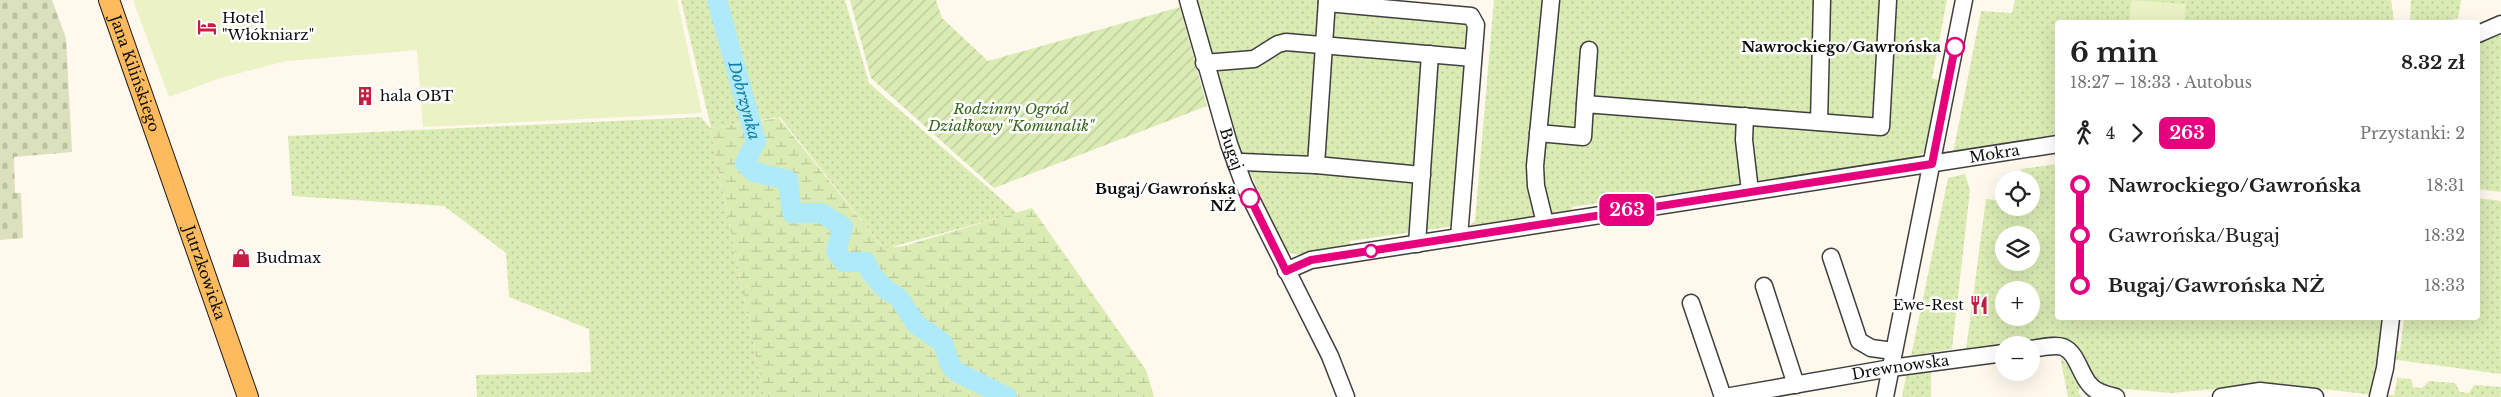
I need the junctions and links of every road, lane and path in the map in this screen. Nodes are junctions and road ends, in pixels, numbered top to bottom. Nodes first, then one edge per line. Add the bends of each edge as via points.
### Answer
1 (109, 0) edge
2 (1188, 0) edge
3 (1550, 0) edge
4 (1822, 0) edge
5 (1888, 0) edge
6 (1964, 0) edge
7 (1327, 1) edge
8 (2501, 24) edge
9 (2480, 33) edge
10 (1324, 44) junction
11 (1589, 50) dead end
12 (1430, 54) junction
13 (1474, 58) junction
14 (1204, 63) junction
15 (1585, 104) junction
16 (1745, 116) junction
17 (1819, 122) junction
18 (1538, 133) junction
19 (2055, 144) edge
20 (161, 147) joint
21 (1236, 164) junction
22 (1932, 164) junction
23 (1316, 165) junction
24 (1422, 175) junction
25 (1750, 191) junction
26 (1545, 223) junction
27 (1460, 237) junction
28 (1418, 244) junction
29 (1831, 257) dead end
30 (1286, 271) junction
31 (1764, 286) dead end
32 (1691, 303) dead end
33 (2391, 320) edge
34 (2040, 348) edge
35 (1893, 351) junction
36 (1995, 354) edge
37 (1891, 368) junction
38 (1796, 385) junction
39 (248, 397) edge
40 (1346, 397) edge
41 (1724, 397) edge
42 (1885, 397) edge
43 (2116, 397) edge
44 (2220, 397) edge
45 (2315, 397) edge
46 (2378, 397) edge

1 - 20 main road, Jana Kilińskiego
2 - 14 street, Bugaj
3 - 18 street
4 - 17 street
5 - 17 street via 1881,127
6 - 22 street
7 - 10 street
7 - 13 street via 1471,16 1476,25
8 - 9 street
10 - 12 street
10 - 14 street via 1286,42 1254,60
10 - 23 street
11 - 15 street
12 - 13 street
12 - 24 street
13 - 27 street
14 - 21 street, Bugaj
15 - 16 street
15 - 18 street via 1583,137
16 - 17 street
16 - 25 street via 1744,140
18 - 26 street via 1536,186
19 - 22 street, Mokra
20 - 39 main road, Jutrzkowicka
21 - 23 street
21 - 30 street, Bugaj
22 - 25 street, Mokra
22 - 35 street
23 - 24 street
24 - 28 street
25 - 26 street, Mokra
26 - 27 street, Mokra
27 - 28 street, Mokra
28 - 30 street, Mokra via 1311,260
29 - 35 street, Drewnowska via 1859,341 1871,348
30 - 40 street, Bugaj via 1330,356
31 - 38 street
32 - 41 street, Drewnowska
33 - 46 street
34 - 43 street via 2055,346 2070,352 2090,386
35 - 37 street
36 - 37 street, Drewnowska
37 - 38 street, Drewnowska
37 - 42 street
38 - 41 street, Drewnowska
44 - 45 street via 2260,391

